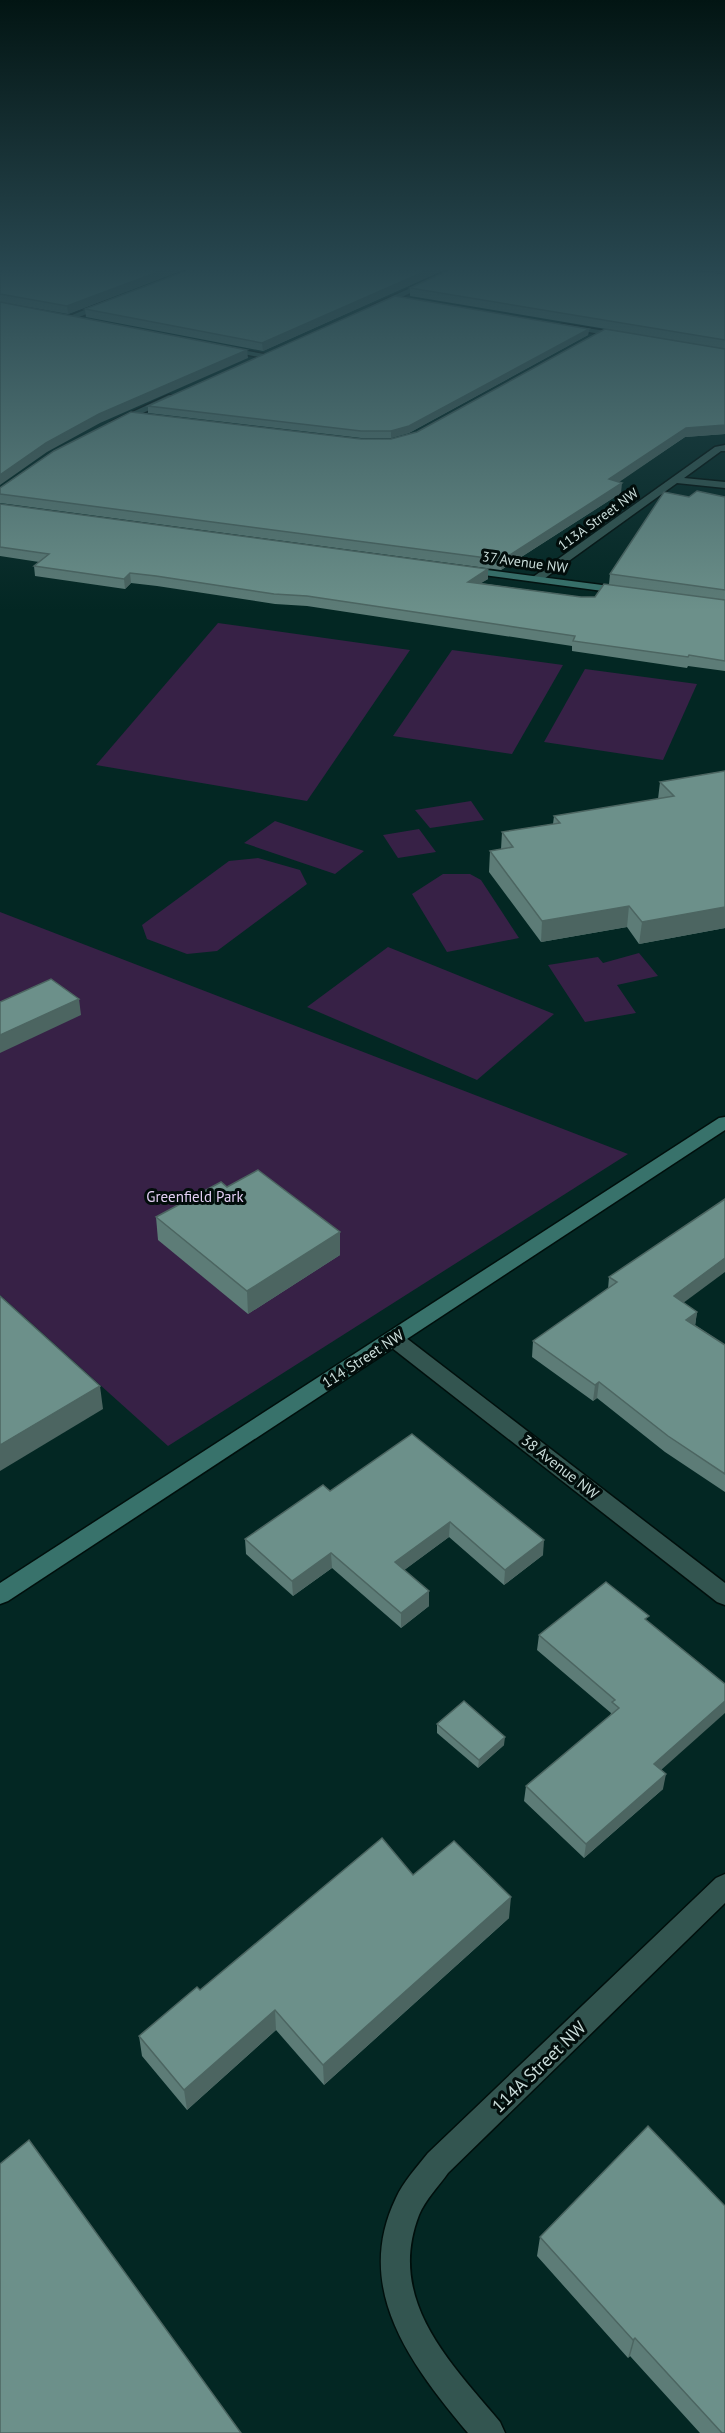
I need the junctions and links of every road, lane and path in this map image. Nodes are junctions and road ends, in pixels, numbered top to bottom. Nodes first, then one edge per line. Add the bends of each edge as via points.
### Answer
1 (182, 393) edge
2 (130, 416) junction
3 (147, 418) edge
4 (104, 428) edge
5 (722, 448) edge
6 (675, 480) junction
7 (725, 485) edge
8 (454, 568) edge
9 (537, 579) junction
10 (633, 592) edge
11 (725, 1122) edge
12 (394, 1339) junction
13 (0, 1595) edge
14 (725, 1596) edge
15 (725, 1886) edge
16 (489, 2433) edge

1 - 2 street
2 - 3 street
2 - 4 street
5 - 6 street, 113A Street NW
6 - 7 street
6 - 9 street, 113A Street NW
8 - 9 street, 37 Avenue NW
9 - 10 street, 37 Avenue NW
11 - 12 street, 114 Street NW
12 - 13 street, 114 Street NW
12 - 14 street, 38 Avenue NW
15 - 16 street, 114A Street NW via 438,2163 407,2206 394,2272 400,2301 436,2370

